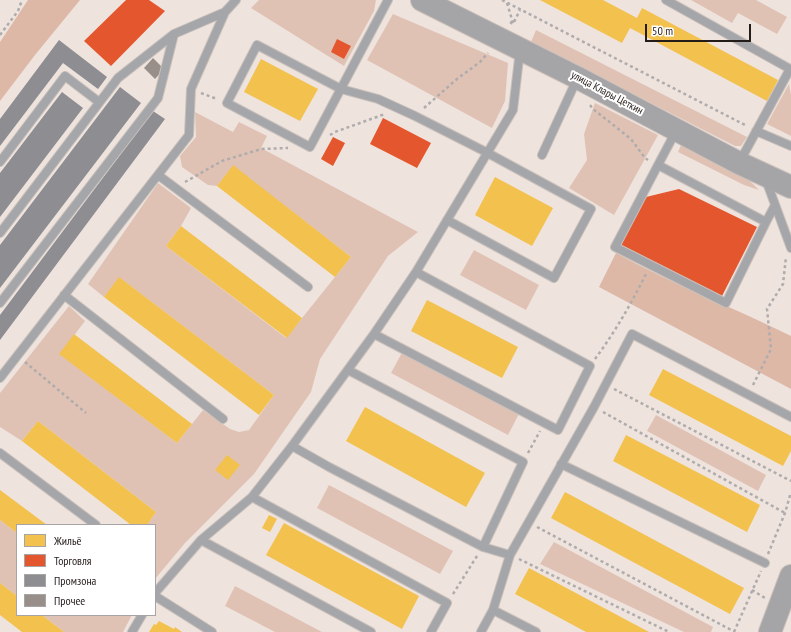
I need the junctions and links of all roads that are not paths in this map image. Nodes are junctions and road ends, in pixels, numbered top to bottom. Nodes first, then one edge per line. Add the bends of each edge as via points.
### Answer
1 (236, 0) edge
2 (388, 0) edge
3 (422, 0) edge
4 (666, 0) edge
5 (225, 12) junction
6 (174, 34) junction
7 (520, 49) junction
8 (791, 68) edge
9 (578, 78) junction
10 (341, 89) junction
11 (99, 102) junction
12 (677, 130) junction
13 (756, 131) junction
14 (791, 146) edge
15 (488, 153) junction
16 (542, 155) dead end
17 (0, 162) edge
18 (739, 163) junction
19 (658, 165) junction
20 (158, 175) junction
21 (765, 175) junction
22 (791, 187) edge
23 (775, 205) junction
24 (447, 220) junction
25 (766, 222) junction
26 (0, 233) edge
27 (789, 244) edge
28 (416, 272) junction
29 (308, 287) dead end
30 (64, 296) junction
31 (0, 303) edge
32 (374, 334) junction
33 (348, 370) junction
34 (0, 378) edge
35 (791, 416) edge
36 (223, 418) dead end
37 (292, 446) junction
38 (0, 453) edge
39 (561, 464) junction
40 (252, 497) junction
41 (95, 524) edge
42 (200, 540) junction
43 (483, 547) junction
44 (510, 555) junction
45 (764, 563) dead end
46 (791, 576) edge
47 (156, 593) edge
48 (156, 595) edge
49 (493, 610) junction
50 (141, 616) edge
51 (132, 632) edge
52 (212, 632) edge
53 (371, 632) edge
54 (431, 632) edge
55 (481, 632) edge
56 (536, 632) edge
57 (770, 632) edge

1 - 5 lane
2 - 10 lane
3 - 7 main road, улица Клары Цеткин via 506,31
4 - 8 lane
5 - 6 lane
5 - 20 lane via 191,89 190,135
6 - 11 lane via 118,78
6 - 31 lane via 158,98
7 - 9 main road, улица Клары Цеткин
7 - 15 lane via 513,110
8 - 13 lane
9 - 12 main road, улица Клары Цеткин
9 - 16 lane
10 - 10 lane via 257,45 227,103 310,147
10 - 15 lane via 378,99
11 - 17 lane via 65,76
11 - 26 lane
12 - 18 main road, улица Клары Цеткин
12 - 19 lane
13 - 14 lane
13 - 18 lane
15 - 24 lane
15 - 24 lane via 591,209 554,278
18 - 21 main road, улица Клары Цеткин
19 - 25 lane
19 - 25 lane via 615,247 726,303
20 - 29 lane
20 - 30 lane
21 - 22 main road, улица Клары Цеткин
21 - 23 lane
23 - 25 lane
23 - 27 lane
24 - 28 lane
28 - 32 lane
28 - 32 lane via 590,366 558,430
30 - 34 lane
30 - 36 lane
32 - 33 lane
33 - 37 lane
33 - 43 lane via 523,462
35 - 39 lane via 632,334
37 - 40 lane
37 - 43 lane
38 - 41 lane
39 - 44 lane
39 - 45 lane
40 - 42 lane
40 - 54 lane via 447,603
42 - 47 lane
42 - 53 lane
43 - 44 lane
44 - 49 lane
46 - 57 main road
48 - 52 lane
49 - 55 lane
49 - 56 lane
50 - 51 lane

